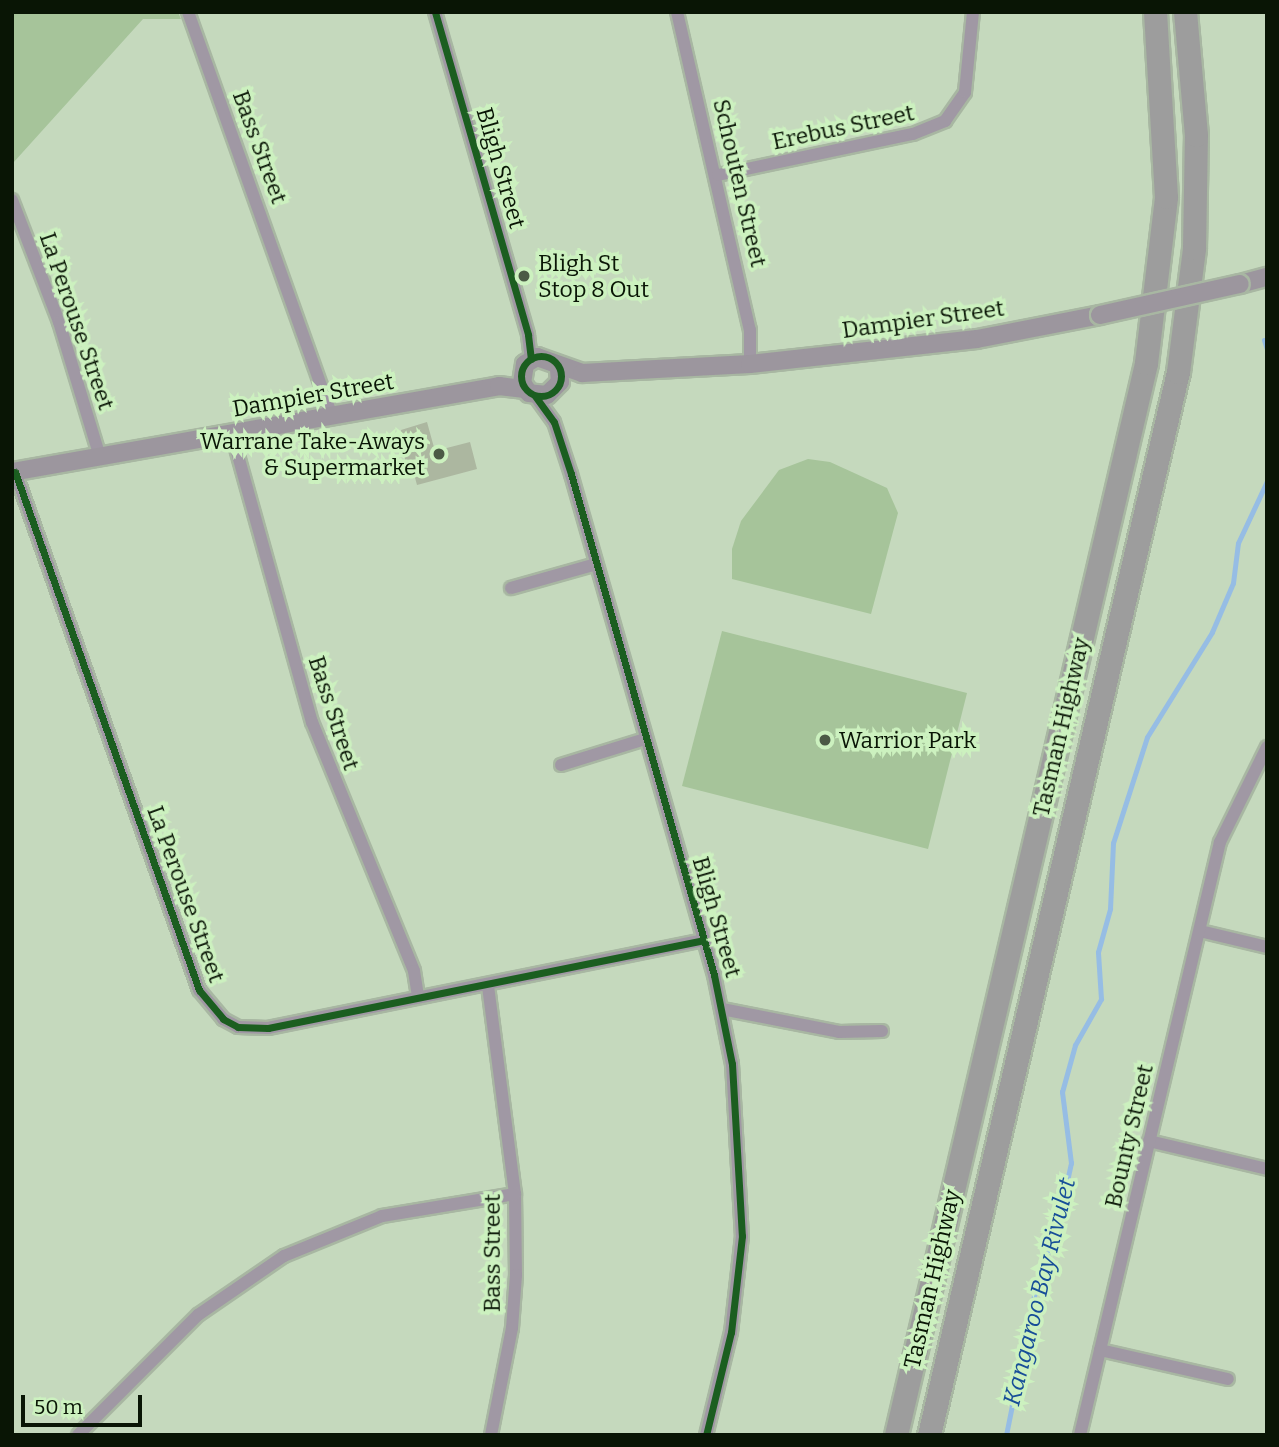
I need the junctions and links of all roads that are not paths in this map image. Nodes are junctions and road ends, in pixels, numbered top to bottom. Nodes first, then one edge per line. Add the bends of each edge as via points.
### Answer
1 (188, 12) edge
2 (435, 12) edge
3 (677, 12) edge
4 (973, 12) edge
5 (1155, 12) edge
6 (1185, 12) edge
7 (718, 175) junction
8 (12, 200) edge
9 (1267, 277) edge
10 (532, 362) junction
11 (750, 364) junction
12 (499, 386) junction
13 (546, 386) junction
14 (332, 416) junction
15 (232, 434) junction
16 (100, 457) junction
17 (14, 472) edge
18 (593, 565) junction
19 (511, 588) dead end
20 (645, 739) junction
21 (1267, 747) edge
22 (561, 765) dead end
23 (1199, 931) junction
24 (703, 940) junction
25 (1267, 947) edge
26 (488, 986) junction
27 (418, 997) junction
28 (722, 1009) junction
29 (882, 1031) dead end
30 (1149, 1140) junction
31 (1267, 1169) edge
32 (515, 1194) junction
33 (1100, 1350) junction
34 (1228, 1379) dead end
35 (78, 1435) edge
36 (491, 1435) edge
37 (706, 1435) edge
38 (896, 1435) edge
39 (929, 1435) edge
40 (1080, 1435) edge

1 - 14 street, Bass Street
2 - 10 street, Bligh Street via 528,334
3 - 7 street, Schouten Street
4 - 7 street, Erebus Street via 965,92 946,121 913,134
5 - 38 highway, Tasman Highway via 1166,197 1146,363
6 - 39 highway, Tasman Highway via 1196,135 1194,248 1178,372
7 - 11 street, Schouten Street via 750,330
8 - 16 street, La Perouse Street via 59,322
9 - 11 street, Dampier Street, bridge via 977,339
10 - 12 street
10 - 13 street
10 - 13 street
11 - 13 street, Dampier Street via 582,373
12 - 13 street, Dampier Street
12 - 14 street, Dampier Street
13 - 18 street, Bligh Street
14 - 15 street, Dampier Street
15 - 16 street, Dampier Street
15 - 27 street, Bass Street via 312,722 414,971
16 - 17 street, Dampier Street
17 - 27 street, La Perouse Street via 206,1002 231,1024 257,1029
18 - 19 street
18 - 20 street, Bligh Street
20 - 22 street
20 - 24 street, Bligh Street
21 - 23 street, Bounty Street via 1220,842
23 - 25 street
23 - 30 street, Bounty Street
24 - 26 street, La Perouse Street
24 - 28 street, Bligh Street
26 - 27 street, La Perouse Street
26 - 32 street, Bass Street
28 - 29 street via 839,1032
28 - 37 street, Bligh Street via 740,1141 742,1236 731,1332
30 - 31 street
30 - 33 street, Bounty Street
32 - 35 street via 382,1216 284,1256 198,1315
32 - 36 street, Bass Street via 513,1328
33 - 34 street
33 - 40 street, Bounty Street

